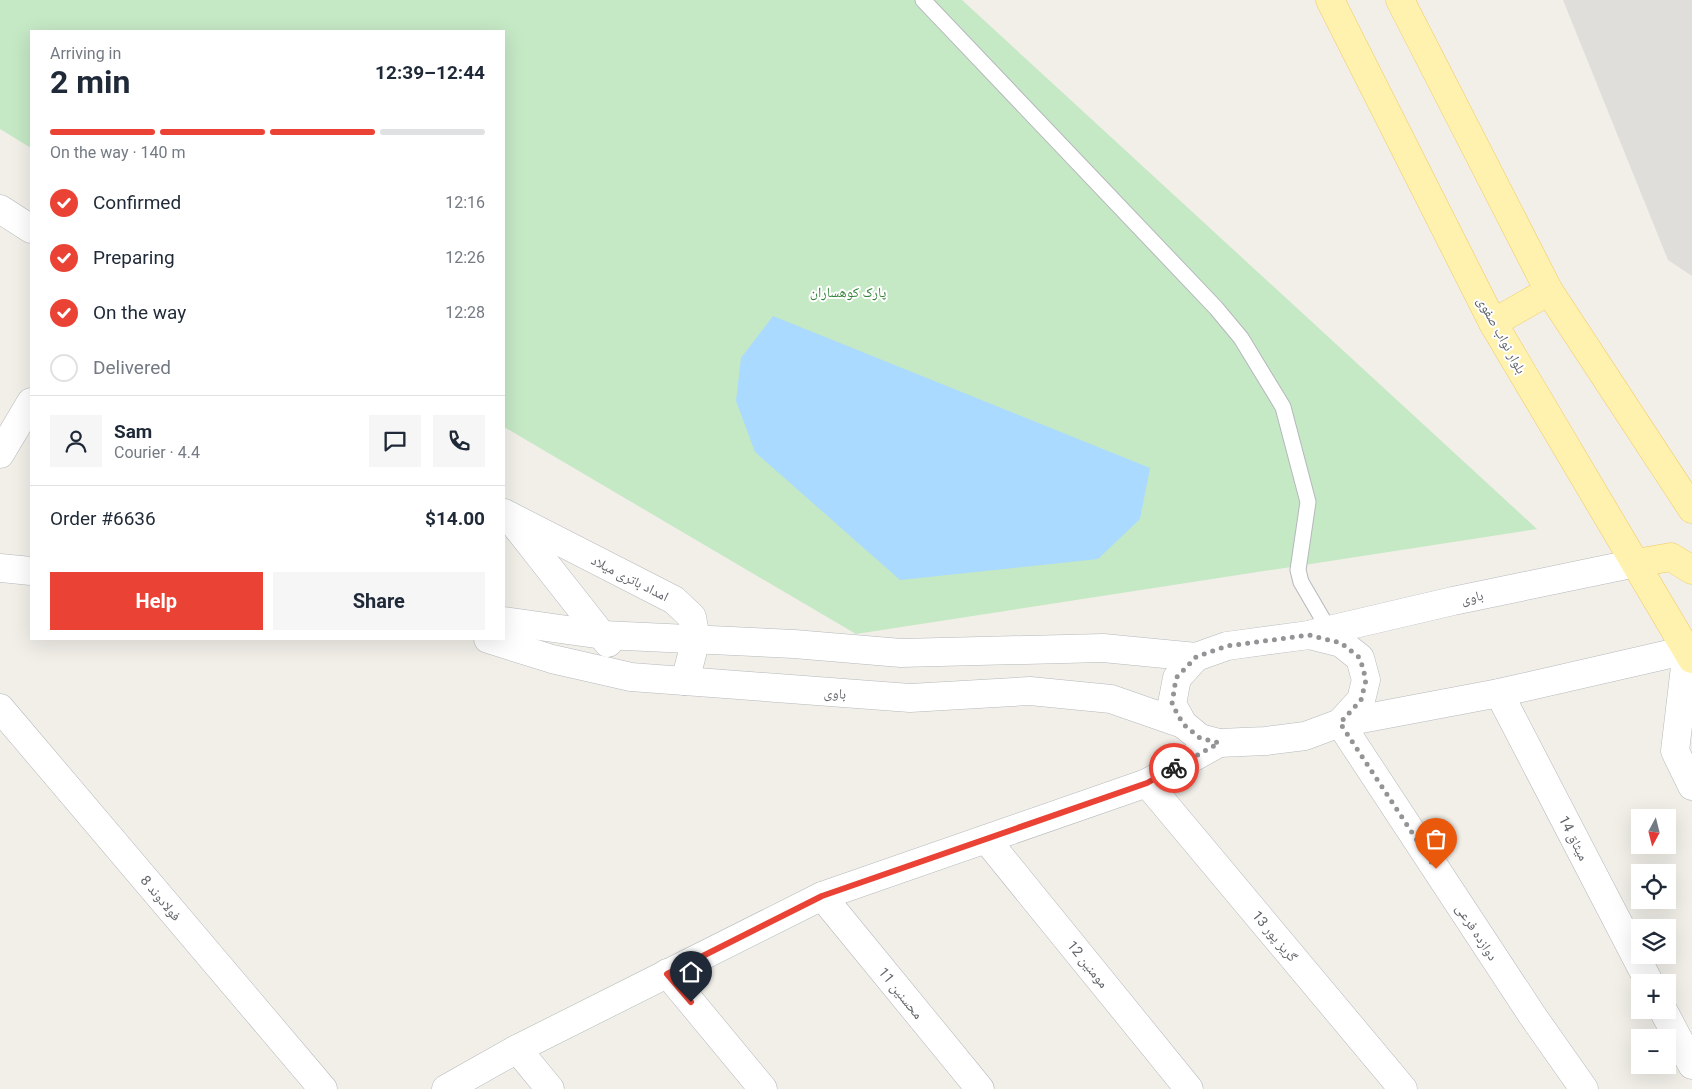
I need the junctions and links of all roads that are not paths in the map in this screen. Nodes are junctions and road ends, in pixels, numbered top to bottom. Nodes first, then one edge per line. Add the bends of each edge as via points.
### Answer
1 (923, 0) edge
2 (1330, 0) edge
3 (1400, 0) edge
4 (0, 208) edge
5 (30, 228) edge
6 (1549, 290) junction
7 (1493, 323) junction
8 (30, 404) edge
9 (0, 454) edge
10 (1692, 509) edge
11 (505, 514) edge
12 (1636, 563) junction
13 (0, 568) edge
14 (1692, 570) edge
15 (30, 571) edge
16 (505, 622) edge
17 (1319, 633) junction
18 (603, 635) junction
19 (696, 639) junction
20 (491, 640) edge
21 (1689, 654) edge
22 (1196, 657) junction
23 (631, 677) junction
24 (686, 681) junction
25 (1499, 693) junction
26 (0, 708) edge
27 (1340, 723) junction
28 (1183, 724) junction
29 (1219, 743) junction
30 (1147, 783) junction
31 (1692, 786) edge
32 (986, 839) junction
33 (822, 896) junction
34 (667, 974) junction
35 (1645, 974) edge
36 (1668, 1019) edge
37 (517, 1049) junction
38 (1692, 1065) edge
39 (323, 1089) edge
40 (446, 1089) edge
41 (550, 1089) edge
42 (762, 1089) edge
43 (980, 1089) edge
44 (1189, 1089) edge
45 (1403, 1089) edge
46 (1584, 1089) edge

1 - 17 lane via 1241,338 1283,407 1308,502 1298,570
2 - 7 main road, بلوار نواب صفوی
3 - 6 main road
4 - 5 street
6 - 7 main road
6 - 10 main road
7 - 12 main road, بلوار نواب صفوی
8 - 9 street
11 - 18 street, امداد باتری میلاد
11 - 19 street, امداد باتری میلاد via 674,600 692,617
12 - 14 main road via 1671,557
12 - 17 street, باوی
12 - 21 main road, بلوار نواب صفوی
13 - 15 street
16 - 18 street
17 - 22 street, باوی via 1227,646
17 - 27 street via 1341,643 1360,658 1366,680 1361,700
18 - 19 street
18 - 23 street, امداد باتری میلاد
19 - 22 street via 901,653 1103,648
19 - 24 street, امداد باتری میلاد
20 - 23 street, باوی via 552,659
21 - 25 street
21 - 31 street via 1675,751
22 - 28 street via 1176,678 1172,704
23 - 24 street, باوی
24 - 28 street, باوی via 910,698 1030,691 1111,699
25 - 27 street
25 - 35 street, میثاق 14
26 - 39 street, فولادوند 8
27 - 29 street via 1305,736 1266,742
27 - 46 street, دوازده فرعی via 1532,1016
28 - 29 street via 1200,738
29 - 30 street
30 - 32 street
30 - 45 street, گریز پور 13
32 - 33 street
32 - 44 street, مومنین 12
33 - 34 street
33 - 43 street, محسنین 11
34 - 37 street
34 - 42 street
36 - 38 street
37 - 40 street
37 - 41 street

